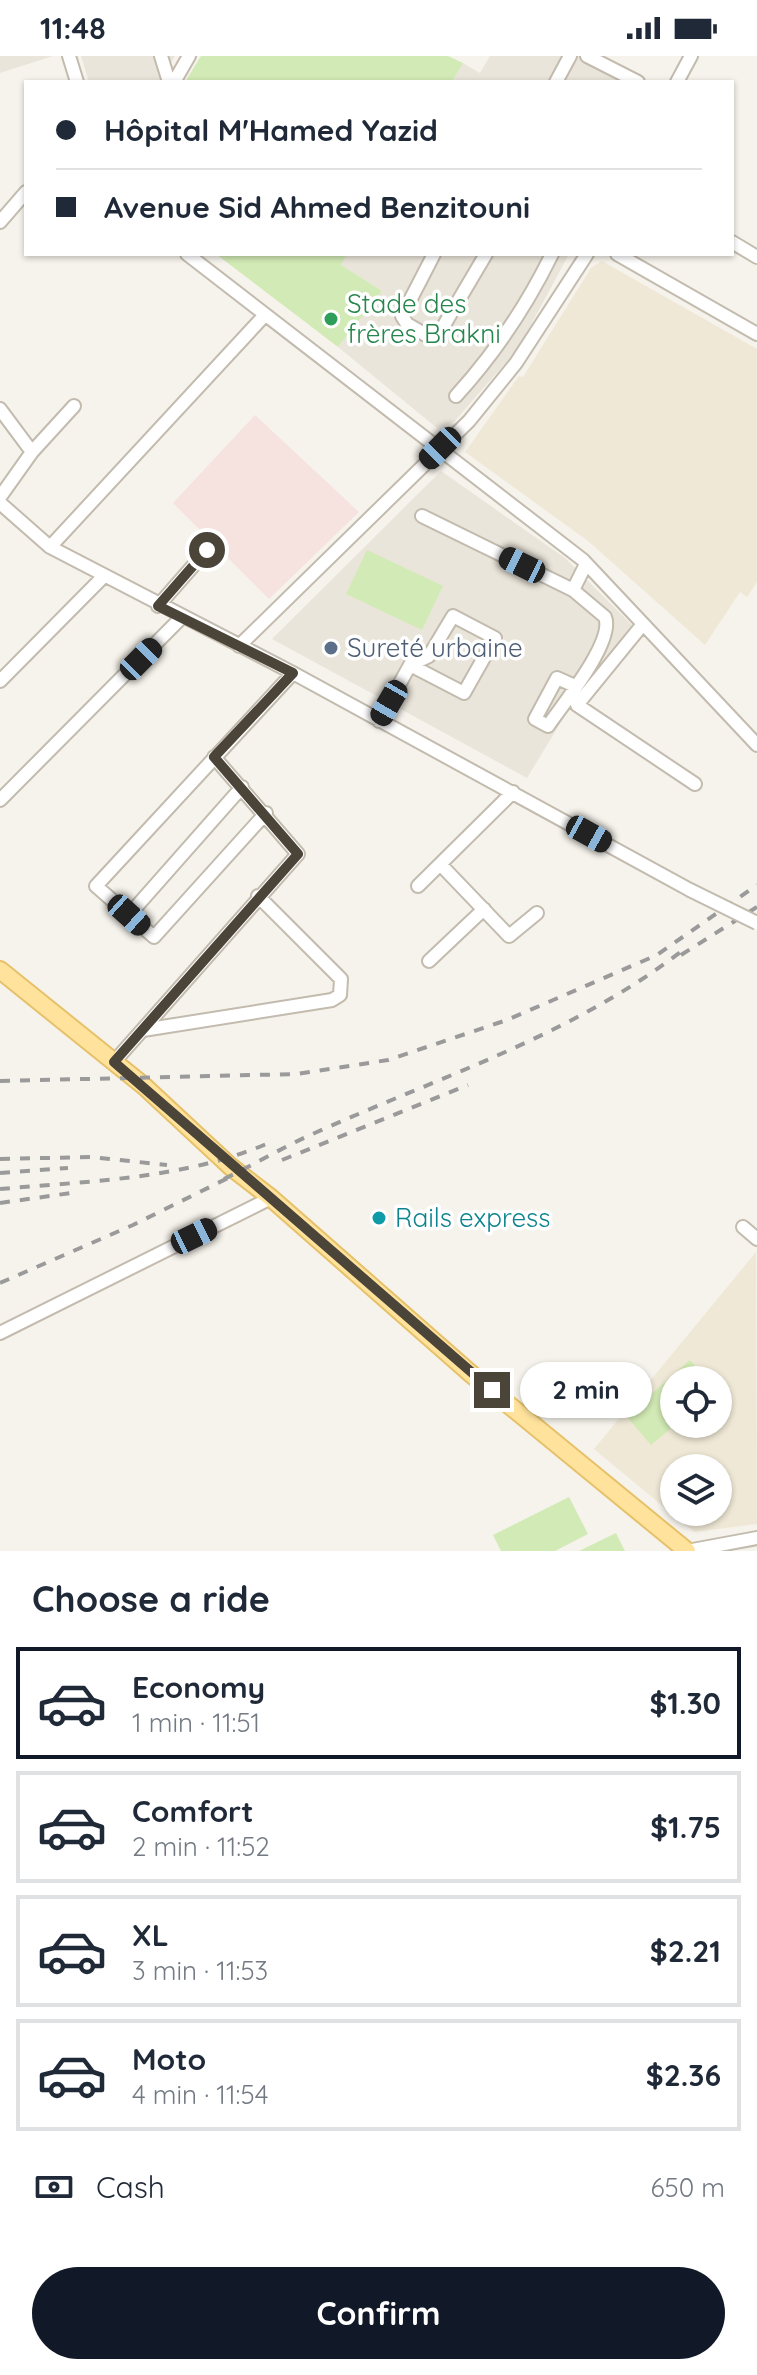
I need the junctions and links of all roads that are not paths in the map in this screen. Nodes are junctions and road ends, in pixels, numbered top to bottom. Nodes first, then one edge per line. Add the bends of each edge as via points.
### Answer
1 (69, 56) edge
2 (161, 56) edge
3 (189, 56) edge
4 (570, 56) edge
5 (587, 56) edge
6 (691, 56) edge
7 (76, 80) edge
8 (170, 80) edge
9 (172, 80) edge
10 (557, 80) edge
11 (634, 80) edge
12 (678, 80) edge
13 (24, 194) edge
14 (0, 222) edge
15 (734, 243) edge
16 (189, 256) edge
17 (433, 256) edge
18 (485, 256) edge
19 (551, 256) edge
20 (586, 256) edge
21 (620, 256) edge
22 (757, 257) edge
23 (264, 316) junction
24 (757, 334) edge
25 (456, 396) dead end
26 (74, 406) dead end
27 (0, 409) edge
28 (440, 448) junction
29 (32, 452) junction
30 (0, 500) edge
31 (422, 516) dead end
32 (50, 547) junction
33 (207, 550) dead end
34 (586, 564) junction
35 (103, 577) junction
36 (573, 590) junction
37 (158, 606) junction
38 (181, 618) junction
39 (643, 624) junction
40 (239, 646) junction
41 (410, 665) junction
42 (293, 673) junction
43 (0, 681) edge
44 (575, 686) dead end
45 (379, 721) junction
46 (757, 745) edge
47 (214, 757) junction
48 (695, 784) dead end
49 (242, 787) junction
50 (513, 792) junction
51 (0, 800) edge
52 (266, 813) junction
53 (440, 864) junction
54 (418, 886) dead end
55 (258, 896) junction
56 (484, 909) junction
57 (537, 913) dead end
58 (129, 915) junction
59 (757, 923) edge
60 (429, 961) dead end
61 (0, 970) edge
62 (143, 1030) junction
63 (114, 1062) junction
64 (271, 1198) junction
65 (743, 1227) dead end
66 (757, 1239) edge
67 (0, 1333) edge
68 (757, 1538) edge
69 (687, 1551) edge

1 - 7 street
2 - 8 street
3 - 9 street
4 - 10 street
5 - 11 street
6 - 12 street
13 - 14 street
15 - 22 street
16 - 23 street
17 - 18 street via 402,316 431,338 437,337
19 - 25 street via 527,306
20 - 28 street via 516,363
21 - 24 street
23 - 28 street
23 - 32 street
26 - 29 street
27 - 29 street
28 - 34 street
28 - 40 street
29 - 30 street
30 - 32 street
31 - 36 street
32 - 35 street
33 - 37 street
34 - 36 street
34 - 39 street
35 - 37 street
35 - 43 street
36 - 44 street via 608,624 604,642
37 - 38 street
38 - 40 street
38 - 51 street
39 - 46 street
39 - 48 street via 577,705
40 - 42 street
41 - 41 street via 429,656 453,616 495,638 464,693
41 - 45 street
42 - 45 street
42 - 47 street
45 - 50 street
47 - 49 street
47 - 58 street via 96,886
49 - 52 street
49 - 58 street
50 - 53 street
50 - 59 street, bridge
52 - 55 street via 298,854
52 - 58 street via 154,937
53 - 54 street
53 - 56 street
55 - 62 street
55 - 62 street via 341,979 340,995
56 - 57 street via 509,936
56 - 60 street
61 - 63 main road
62 - 63 street
63 - 64 main road
64 - 67 street
64 - 69 main road via 470,1373
65 - 66 street
68 - 69 street

